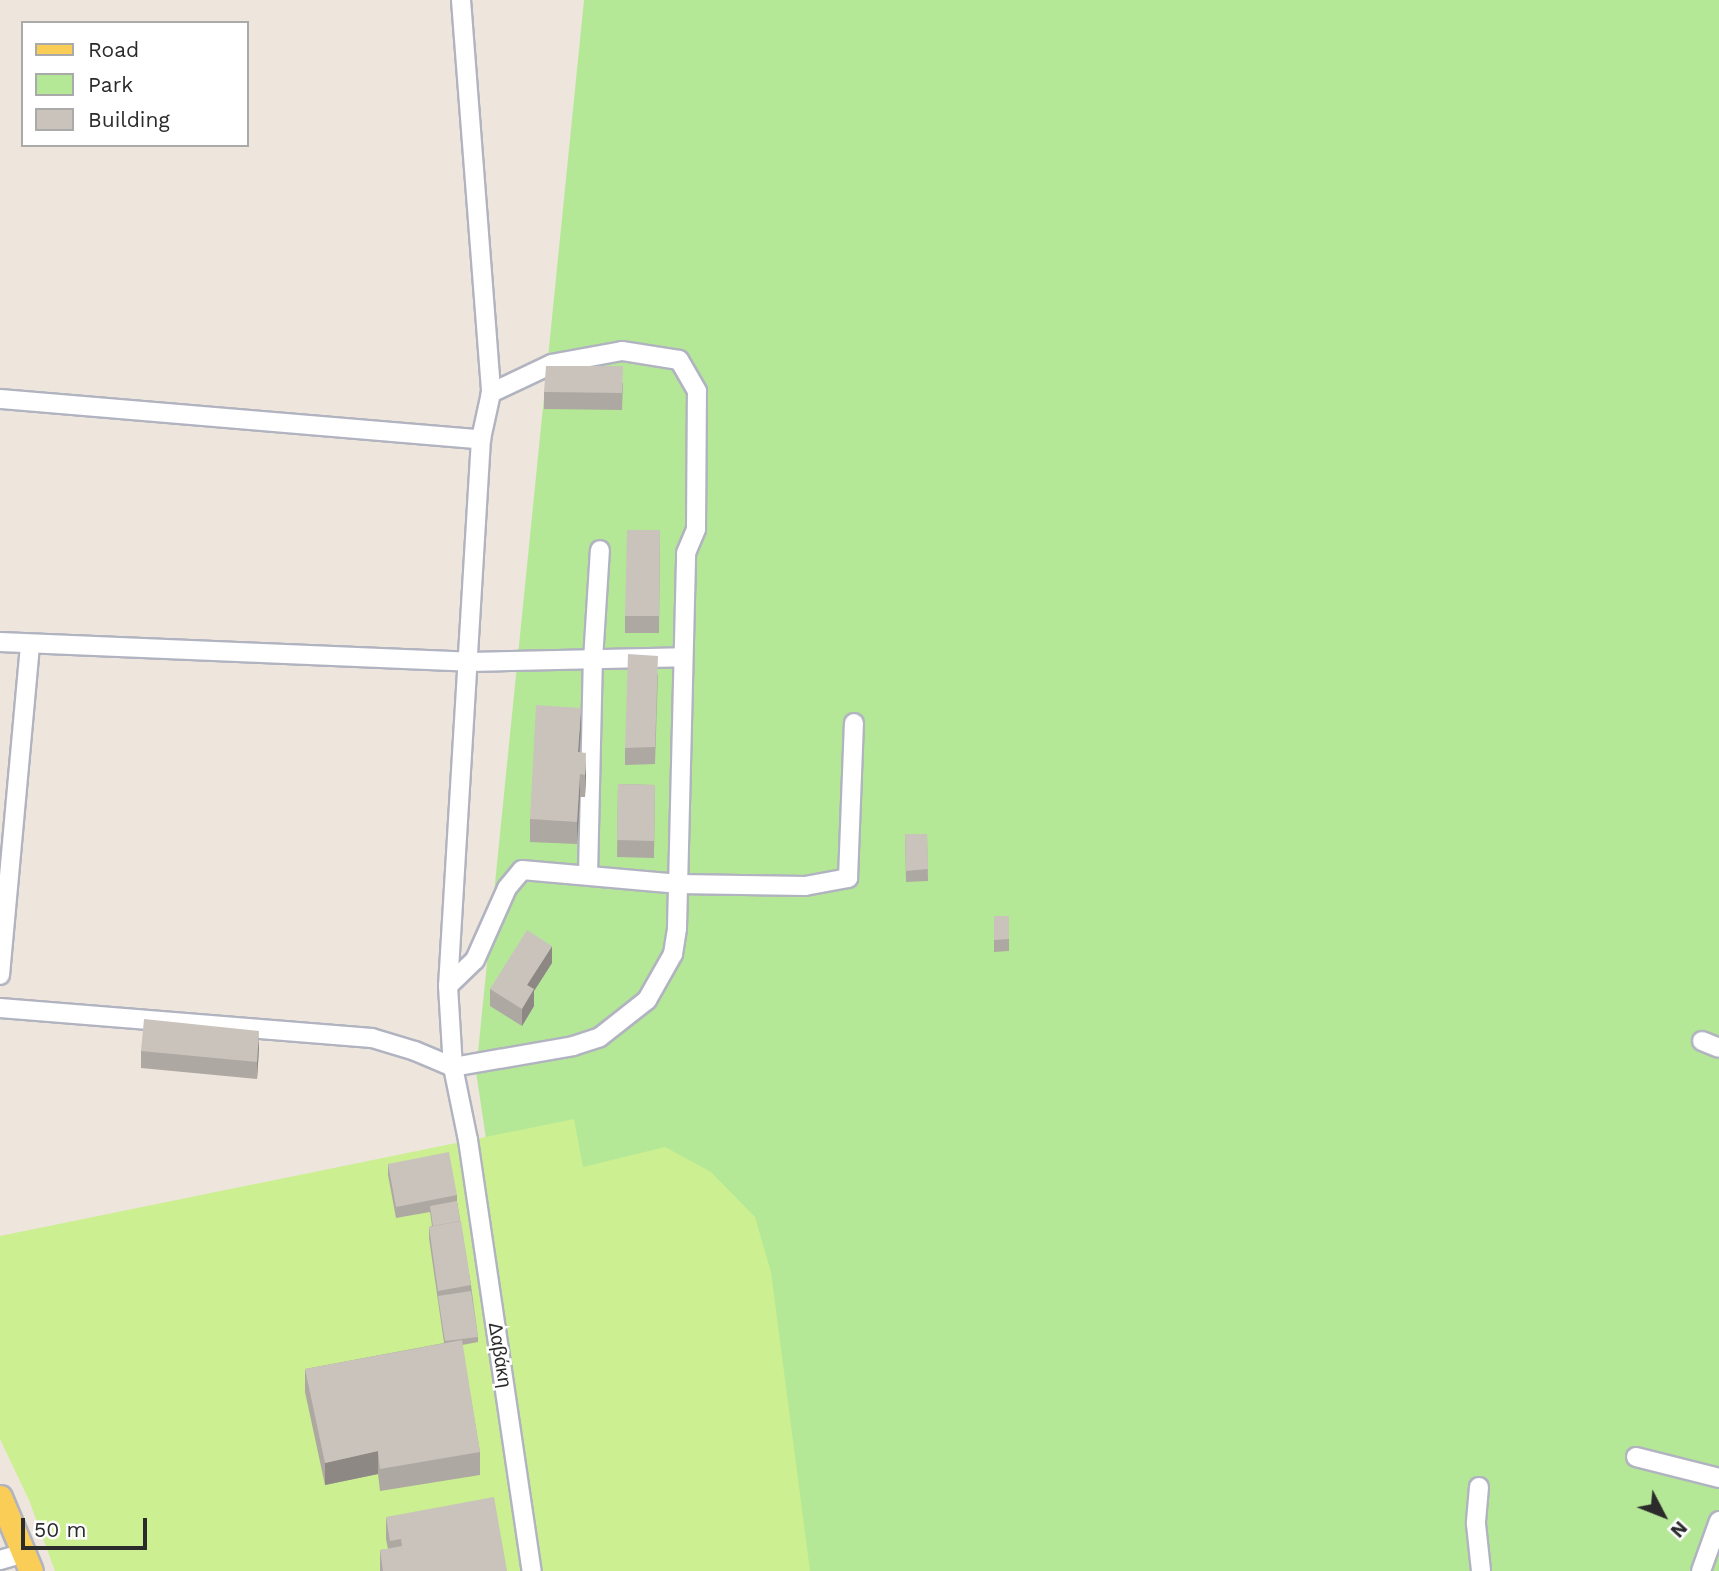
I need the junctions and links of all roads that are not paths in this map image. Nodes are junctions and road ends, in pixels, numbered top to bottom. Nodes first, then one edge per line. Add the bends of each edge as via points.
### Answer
1 (461, 0) edge
2 (491, 393) junction
3 (0, 399) edge
4 (481, 439) junction
5 (600, 550) dead end
6 (0, 642) edge
7 (30, 645) junction
8 (683, 657) junction
9 (593, 660) junction
10 (470, 662) junction
11 (854, 723) dead end
12 (588, 875) junction
13 (679, 884) junction
14 (0, 975) edge
15 (448, 986) junction
16 (0, 1008) edge
17 (1702, 1041) dead end
18 (1719, 1048) edge
19 (453, 1067) junction
20 (1636, 1457) dead end
21 (1719, 1478) edge
22 (1479, 1487) dead end
23 (0, 1497) edge
24 (1719, 1521) edge
25 (0, 1560) edge
26 (27, 1562) edge
27 (532, 1571) edge
28 (1481, 1571) edge
29 (1701, 1571) edge

1 - 2 street, Δαβάκη
2 - 4 street, Δαβάκη
2 - 8 street via 552,364 599,355 622,351 679,360 697,391 696,529 686,553
3 - 4 street
4 - 10 street, Δαβάκη
5 - 9 street
6 - 7 street
7 - 10 street
7 - 14 street
8 - 9 street
8 - 13 street
9 - 10 street
9 - 12 street
10 - 15 street, Δαβάκη
11 - 13 street via 848,878 805,886
12 - 13 street
12 - 15 street via 522,870 507,888 475,960
13 - 19 street via 673,954 647,1000 625,1020 600,1037 573,1046
15 - 19 street, Δαβάκη
16 - 19 street via 372,1038
17 - 18 street
19 - 27 street, Δαβάκη via 468,1140
20 - 21 street
22 - 28 street via 1476,1524
23 - 26 main road
24 - 29 street
25 - 26 street

